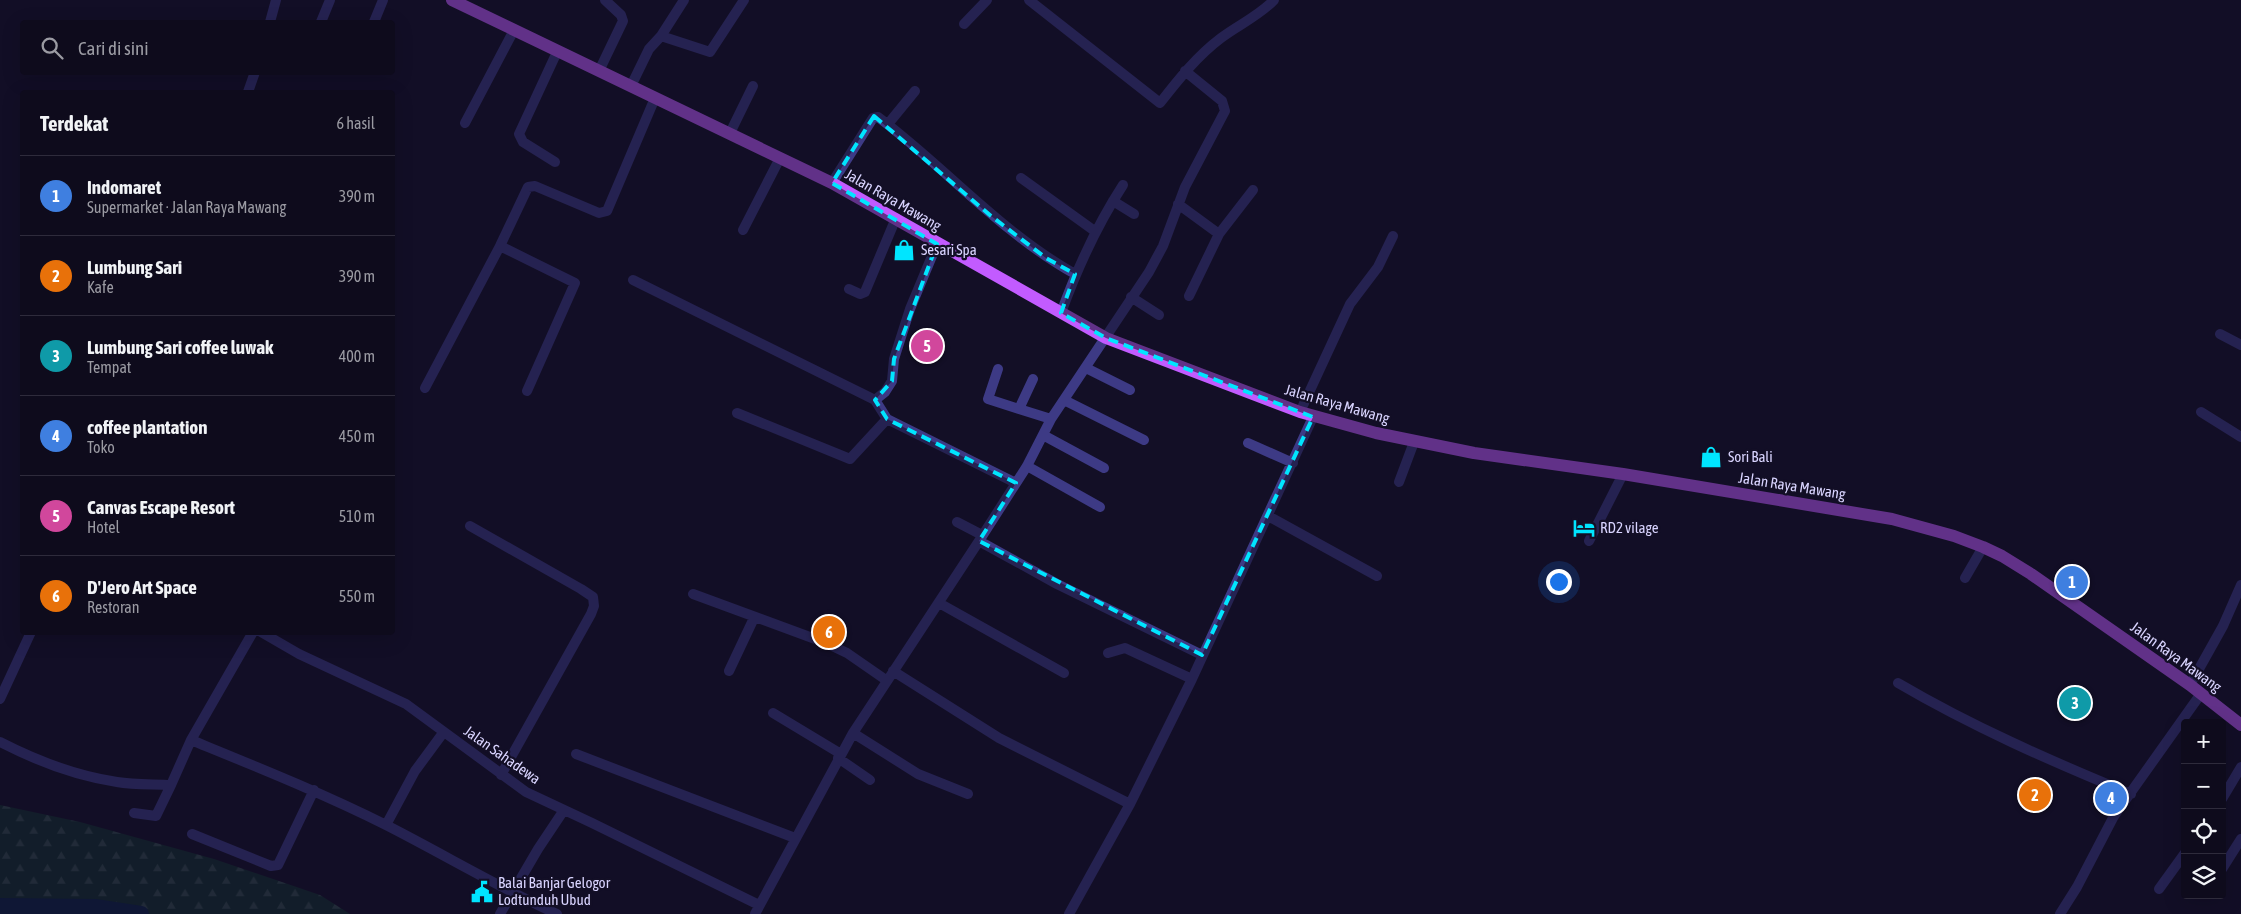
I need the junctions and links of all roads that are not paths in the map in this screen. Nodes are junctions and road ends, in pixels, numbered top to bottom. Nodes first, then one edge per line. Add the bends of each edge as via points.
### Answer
1 (276, 0) edge
2 (330, 0) edge
3 (383, 0) edge
4 (452, 0) edge
5 (605, 0) edge
6 (684, 0) edge
7 (744, 0) edge
8 (986, 0) edge
9 (1029, 0) edge
10 (1274, 0) edge
11 (271, 20) edge
12 (322, 20) edge
13 (375, 20) edge
14 (964, 24) dead end
15 (514, 30) junction
16 (661, 36) junction
17 (557, 52) junction
18 (599, 71) junction
19 (1185, 71) junction
20 (254, 75) edge
21 (631, 86) junction
22 (753, 86) dead end
23 (249, 90) edge
24 (915, 90) dead end
25 (655, 98) junction
26 (465, 123) dead end
27 (888, 124) junction
28 (730, 133) junction
29 (780, 158) junction
30 (555, 162) dead end
31 (1021, 178) dead end
32 (832, 183) junction
33 (1123, 185) dead end
34 (1254, 190) dead end
35 (1113, 201) junction
36 (1178, 204) junction
37 (1134, 214) dead end
38 (896, 218) junction
39 (743, 230) dead end
40 (1096, 232) junction
41 (1219, 234) junction
42 (1393, 236) dead end
43 (938, 244) junction
44 (500, 246) junction
45 (1075, 274) junction
46 (633, 280) dead end
47 (849, 289) dead end
48 (1189, 296) dead end
49 (1131, 297) junction
50 (1061, 314) junction
51 (1159, 315) dead end
52 (2220, 334) dead end
53 (1106, 338) junction
54 (2241, 345) edge
55 (1086, 368) junction
56 (998, 369) dead end
57 (1033, 379) dead end
58 (425, 388) dead end
59 (1130, 390) dead end
60 (526, 391) dead end
61 (875, 400) junction
62 (1064, 400) junction
63 (1020, 409) junction
64 (1300, 412) junction
65 (2201, 412) dead end
66 (737, 413) dead end
67 (1314, 417) junction
68 (887, 419) junction
69 (1051, 419) junction
70 (1042, 434) junction
71 (2241, 437) edge
72 (1144, 440) dead end
73 (1414, 442) junction
74 (1248, 444) dead end
75 (1293, 463) junction
76 (1026, 466) junction
77 (1104, 468) dead end
78 (1623, 474) junction
79 (1399, 482) dead end
80 (1016, 484) junction
81 (1100, 507) dead end
82 (1268, 516) junction
83 (957, 522) dead end
84 (470, 526) dead end
85 (981, 538) junction
86 (1589, 541) dead end
87 (1983, 547) junction
88 (1377, 576) dead end
89 (1965, 578) dead end
90 (2241, 585) edge
91 (693, 594) dead end
92 (939, 603) junction
93 (754, 618) junction
94 (30, 635) edge
95 (251, 635) edge
96 (267, 635) edge
97 (1108, 653) dead end
98 (1202, 655) junction
99 (729, 671) dead end
100 (893, 671) junction
101 (1064, 673) dead end
102 (1192, 679) junction
103 (886, 680) junction
104 (1898, 683) dead end
105 (2190, 686) junction
106 (2200, 695) junction
107 (0, 699) edge
108 (773, 713) dead end
109 (2241, 725) edge
110 (442, 733) junction
111 (852, 733) junction
112 (191, 740) junction
113 (0, 742) edge
114 (576, 754) dead end
115 (840, 756) junction
116 (2241, 767) edge
117 (502, 775) junction
118 (870, 780) dead end
119 (171, 785) junction
120 (314, 790) junction
121 (2226, 791) edge
122 (968, 794) dead end
123 (2131, 794) junction
124 (1130, 804) junction
125 (564, 810) junction
126 (134, 813) dead end
127 (386, 825) junction
128 (192, 834) dead end
129 (794, 838) junction
130 (2241, 839) edge
131 (2184, 854) edge
132 (2226, 863) edge
133 (2159, 889) dead end
134 (512, 893) junction
135 (757, 910) edge
136 (500, 914) edge
137 (557, 914) edge
138 (1069, 914) edge
139 (2060, 914) edge

1 - 11 street
2 - 12 street
3 - 13 street
4 - 15 main road, Jalan Raya Mawang
5 - 18 street via 621,14 623,21
6 - 16 street
7 - 16 street via 710,52
8 - 14 street
9 - 19 street via 1160,103
10 - 19 street via 1220,39
15 - 17 main road, Jalan Raya Mawang
15 - 26 street
16 - 21 street via 649,49
17 - 18 main road, Jalan Raya Mawang
17 - 30 street via 519,134 521,140
18 - 21 main road, Jalan Raya Mawang
19 - 36 street via 1222,101 1225,111
20 - 23 street
21 - 25 main road, Jalan Raya Mawang
22 - 28 street
24 - 27 street
25 - 28 main road, Jalan Raya Mawang
25 - 44 street via 606,211 599,214 535,186 528,187
27 - 32 street via 878,117 873,118
27 - 45 street via 991,216 1046,258
28 - 29 main road, Jalan Raya Mawang
29 - 32 main road, Jalan Raya Mawang
29 - 39 street
31 - 40 street
32 - 38 main road, Jalan Raya Mawang
33 - 35 street
34 - 41 street
35 - 37 street
35 - 40 street
36 - 41 street
36 - 49 street via 1163,246
38 - 43 main road, Jalan Raya Mawang
38 - 47 street via 864,292 860,294
40 - 45 street
41 - 48 street
42 - 64 street via 1378,267 1350,304
43 - 50 main road, Jalan Raya Mawang
43 - 61 street via 910,309 894,359 892,381
44 - 58 street
44 - 60 street via 576,282
45 - 50 street
46 - 61 street
49 - 51 street
49 - 53 street
50 - 53 main road, Jalan Raya Mawang
52 - 54 street
53 - 55 street
53 - 64 main road, Jalan Raya Mawang
55 - 59 street
55 - 62 street
56 - 63 street via 988,399
57 - 63 street
61 - 68 street
62 - 69 street
62 - 72 street
63 - 69 street
64 - 67 main road, Jalan Raya Mawang
65 - 71 street
66 - 68 street via 850,459
67 - 73 main road, Jalan Raya Mawang
67 - 75 street
68 - 80 street
69 - 70 street
70 - 76 street
70 - 77 street
73 - 78 main road, Jalan Raya Mawang
73 - 79 street
74 - 75 street
75 - 82 street
76 - 80 street
76 - 81 street
78 - 86 street
78 - 87 main road, Jalan Raya Mawang via 1892,519
80 - 85 street
82 - 88 street
82 - 98 street
83 - 85 street
84 - 117 street via 581,589 594,601 591,614
85 - 92 street
85 - 98 street via 1057,584
87 - 89 street
87 - 105 main road, Jalan Raya Mawang via 2032,574
90 - 105 street
91 - 93 street
92 - 100 street
92 - 101 street
93 - 99 street
93 - 103 street via 826,643
94 - 107 street
95 - 112 street
96 - 110 street, Jalan Sahadewa via 299,654 406,704
97 - 102 street via 1125,648
98 - 102 street
100 - 103 street
100 - 124 street via 998,738
102 - 124 street
103 - 111 street
104 - 123 street via 1952,715 2034,754
105 - 106 main road, Jalan Raya Mawang
106 - 109 main road, Jalan Raya Mawang
106 - 123 street
108 - 115 street
110 - 117 street, Jalan Sahadewa
110 - 127 street via 415,771
111 - 115 street
111 - 122 street via 918,774
112 - 119 street
112 - 120 street
113 - 119 street via 98,779
114 - 129 street
115 - 118 street
115 - 129 street
116 - 121 street
117 - 125 street, Jalan Sahadewa via 526,792
119 - 126 street via 156,816
120 - 127 street
120 - 128 street via 278,866
123 - 139 street via 2114,816 2078,888
124 - 138 street
125 - 134 street
125 - 135 street, Jalan Sahadewa
127 - 134 street
129 - 135 street
130 - 132 street
131 - 133 street
134 - 136 street
134 - 137 street

